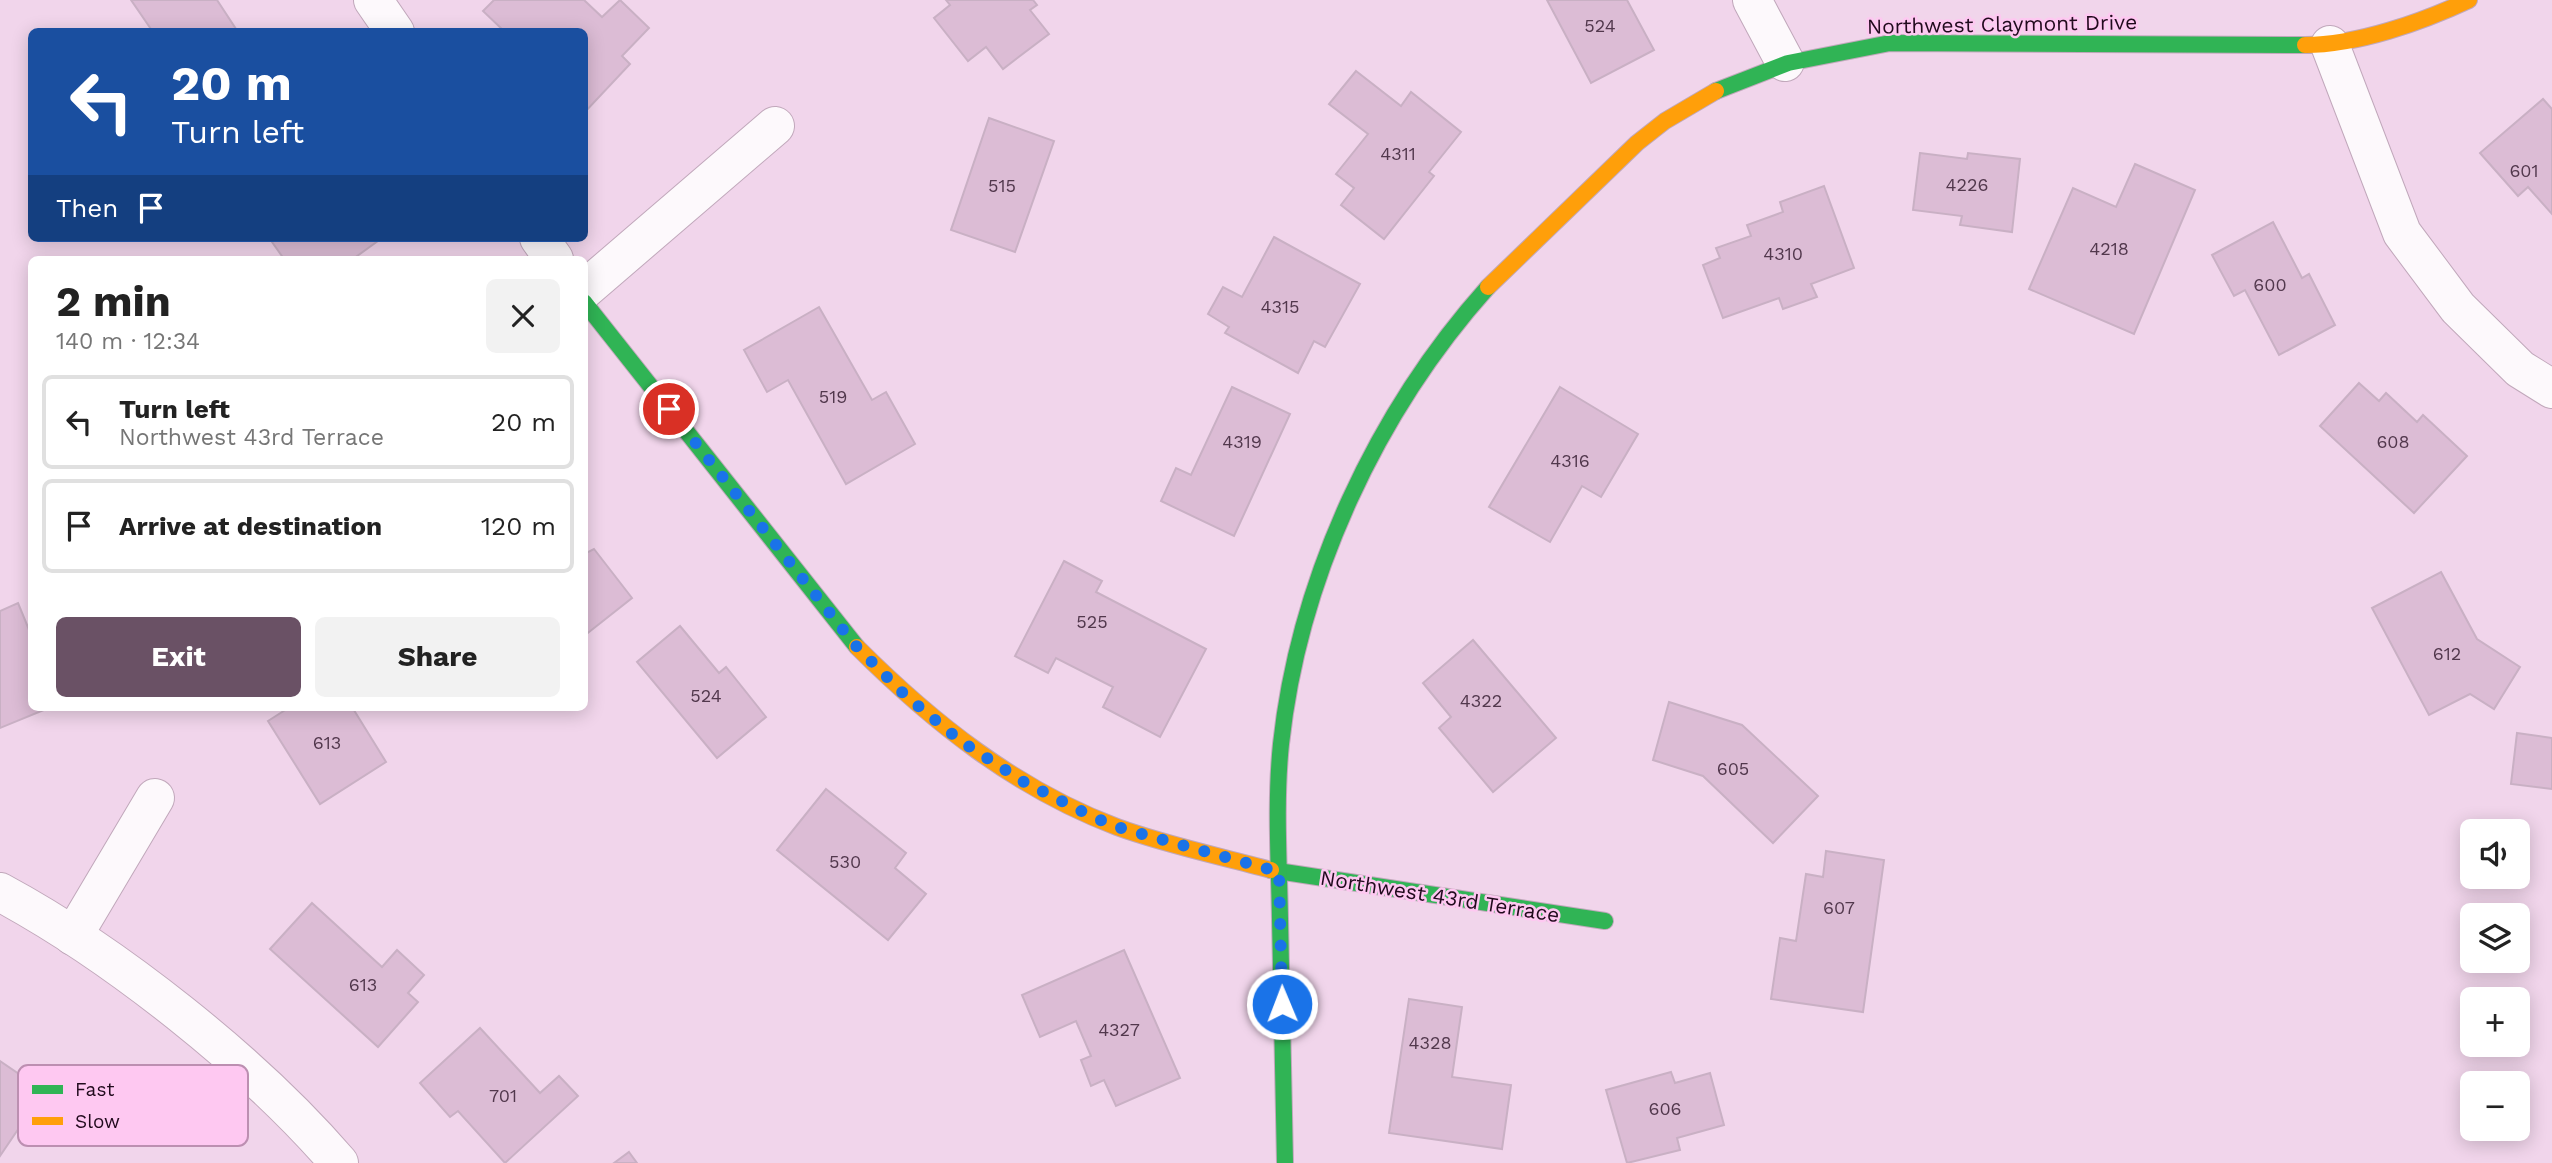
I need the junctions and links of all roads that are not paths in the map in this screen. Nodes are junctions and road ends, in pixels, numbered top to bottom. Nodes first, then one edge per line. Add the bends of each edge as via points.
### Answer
1 (373, 0) edge
2 (1752, 0) edge
3 (2469, 0) edge
4 (392, 28) edge
5 (2330, 45) junction
6 (1785, 62) junction
7 (775, 126) dead end
8 (588, 287) edge
9 (588, 307) edge
10 (2552, 389) edge
11 (155, 798) dead end
12 (1279, 872) junction
13 (0, 892) edge
14 (1605, 921) dead end
15 (73, 936) junction
16 (240, 1065) edge
17 (248, 1072) edge
18 (339, 1163) edge
19 (1284, 1163) edge

1 - 4 street
2 - 6 street
3 - 5 street, Northwest Claymont Drive via 2435,16
5 - 6 street, Northwest Claymont Drive via 1890,43 1833,49
5 - 10 street via 2402,233 2458,308 2520,369
6 - 12 street, Northwest Claymont Drive via 1736,79 1638,142 1507,266 1448,334 1399,408 1356,487 1322,570 1297,656 1281,744
7 - 8 street
9 - 12 street, Northwest 43rd Terrace via 855,645 906,696 962,742 1024,782 1117,827
11 - 15 street
12 - 14 street, Northwest 43rd Terrace
12 - 19 street, Northwest Claymont Drive
13 - 15 street
15 - 16 street
17 - 18 street

